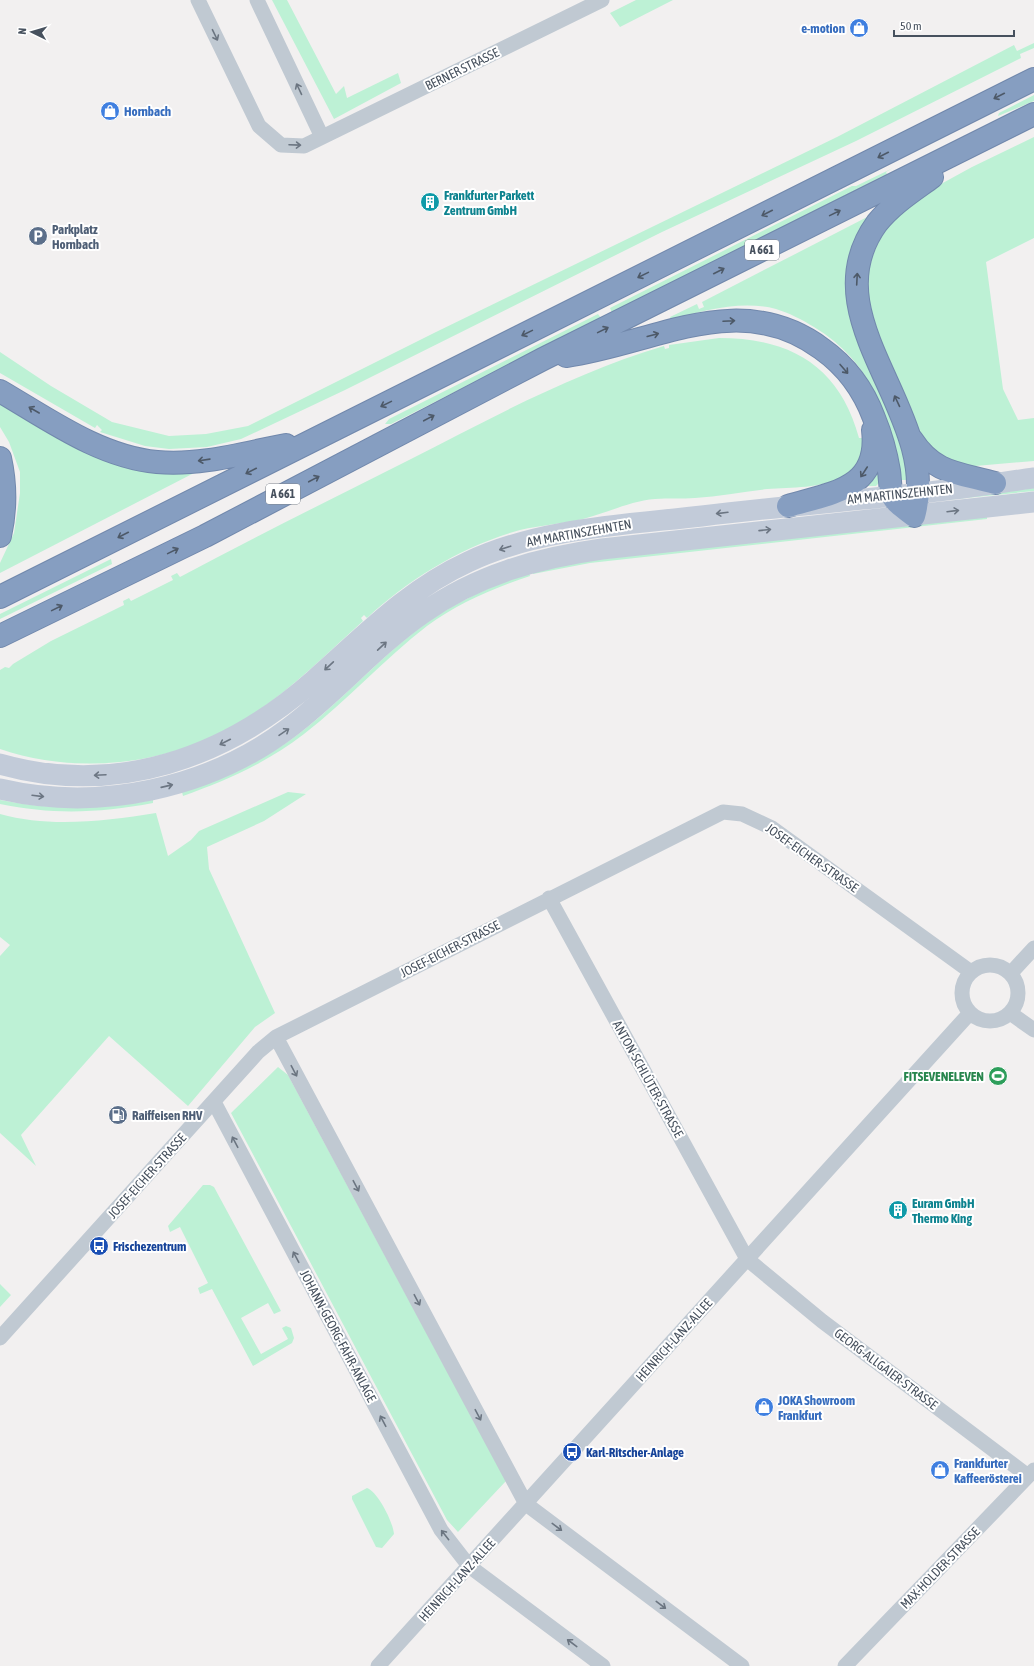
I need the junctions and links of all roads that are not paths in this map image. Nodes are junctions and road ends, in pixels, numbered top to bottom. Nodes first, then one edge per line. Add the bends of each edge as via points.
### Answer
1 (198, 0) edge
2 (257, 0) edge
3 (602, 0) edge
4 (1034, 79) edge
5 (1034, 114) edge
6 (322, 137) junction
7 (981, 141) junction
8 (543, 359) junction
9 (0, 391) edge
10 (870, 407) junction
11 (910, 437) junction
12 (311, 441) junction
13 (0, 458) edge
14 (1034, 478) edge
15 (995, 483) junction
16 (918, 492) junction
17 (892, 495) junction
18 (1034, 502) edge
19 (788, 506) junction
20 (914, 516) junction
21 (0, 536) edge
22 (0, 597) edge
23 (0, 636) edge
24 (0, 764) edge
25 (0, 789) edge
26 (549, 898) junction
27 (1034, 948) edge
28 (971, 972) junction
29 (1011, 973) junction
30 (1010, 1013) junction
31 (970, 1014) junction
32 (1034, 1030) edge
33 (276, 1037) junction
34 (214, 1102) junction
35 (747, 1259) junction
36 (0, 1338) edge
37 (1031, 1473) edge
38 (526, 1504) junction
39 (469, 1566) junction
40 (378, 1666) edge
41 (603, 1666) edge
42 (742, 1666) edge
43 (845, 1666) edge

1 -> 6 street, BERNER STRASSE via 259,126 281,145 304,146
6 -> 2 street
3 - 6 street, BERNER STRASSE
4 -> 12 highway, A 661
5 - 7 highway, A 661
8 -> 7 highway, A 661
11 -> 7 highway, A 661 via 864,327 857,292 860,259 866,242 877,224 892,207
8 -> 10 highway, A 661 via 616,346 690,325 740,321 762,323 781,326 795,332 824,351 846,371
23 -> 8 highway, A 661 via 204,536
12 -> 9 highway, A 661 via 199,460 171,463 144,460 109,451
10 - 17 highway, A 661 via 880,434
10 -> 19 highway, A 661 via 874,445 872,457 863,475 846,487
11 - 15 highway, A 661 via 919,451 937,467
11 - 16 highway, A 661 via 916,464
12 -> 22 highway, A 661
13 - 21 highway via 5,484
14 - 15 main road, AM MARTINSZEHNTEN
15 - 16 main road, AM MARTINSZEHNTEN
16 - 17 main road, AM MARTINSZEHNTEN
16 - 20 highway, A 661
17 - 19 main road, AM MARTINSZEHNTEN
17 - 20 highway
20 -> 18 main road, AM MARTINSZEHNTEN
19 -> 24 main road, AM MARTINSZEHNTEN via 561,533 524,542 468,562 415,592 389,612 314,681 263,721 209,750 175,763 120,774 81,776
25 -> 20 main road, AM MARTINSZEHNTEN via 52,798 113,796 171,786 224,767 255,751 289,728 326,698 387,641 422,614 471,584 506,570 562,555 602,549 866,519
26 - 28 street, JOSEF-EICHER-STRASSE via 723,812 742,814 772,828
26 - 33 street, JOSEF-EICHER-STRASSE
26 - 35 street, ANTON-SCHLÜTER-STRASSE
27 - 29 street
28 - 29 street via 980,966 992,964 1004,967
28 - 31 street via 964,982 962,995
29 - 30 street via 1018,983 1019,995
30 - 31 street via 1001,1019 988,1021
30 - 32 street
31 - 35 street, HEINRICH-LANZ-ALLEE
33 - 34 street, JOSEF-EICHER-STRASSE via 258,1052
33 -> 38 street
34 - 36 street, JOSEF-EICHER-STRASSE
39 -> 34 street, JOHANN-GEORG-FAHR-ANLAGE via 441,1530
35 - 37 street, GEORG-ALLGAIER-STRASSE via 822,1321
35 - 38 street, HEINRICH-LANZ-ALLEE
37 - 43 street, MAX-HOLDER-STRASSE
38 - 39 street, HEINRICH-LANZ-ALLEE
38 -> 42 street
39 - 40 street, HEINRICH-LANZ-ALLEE
41 -> 39 street

